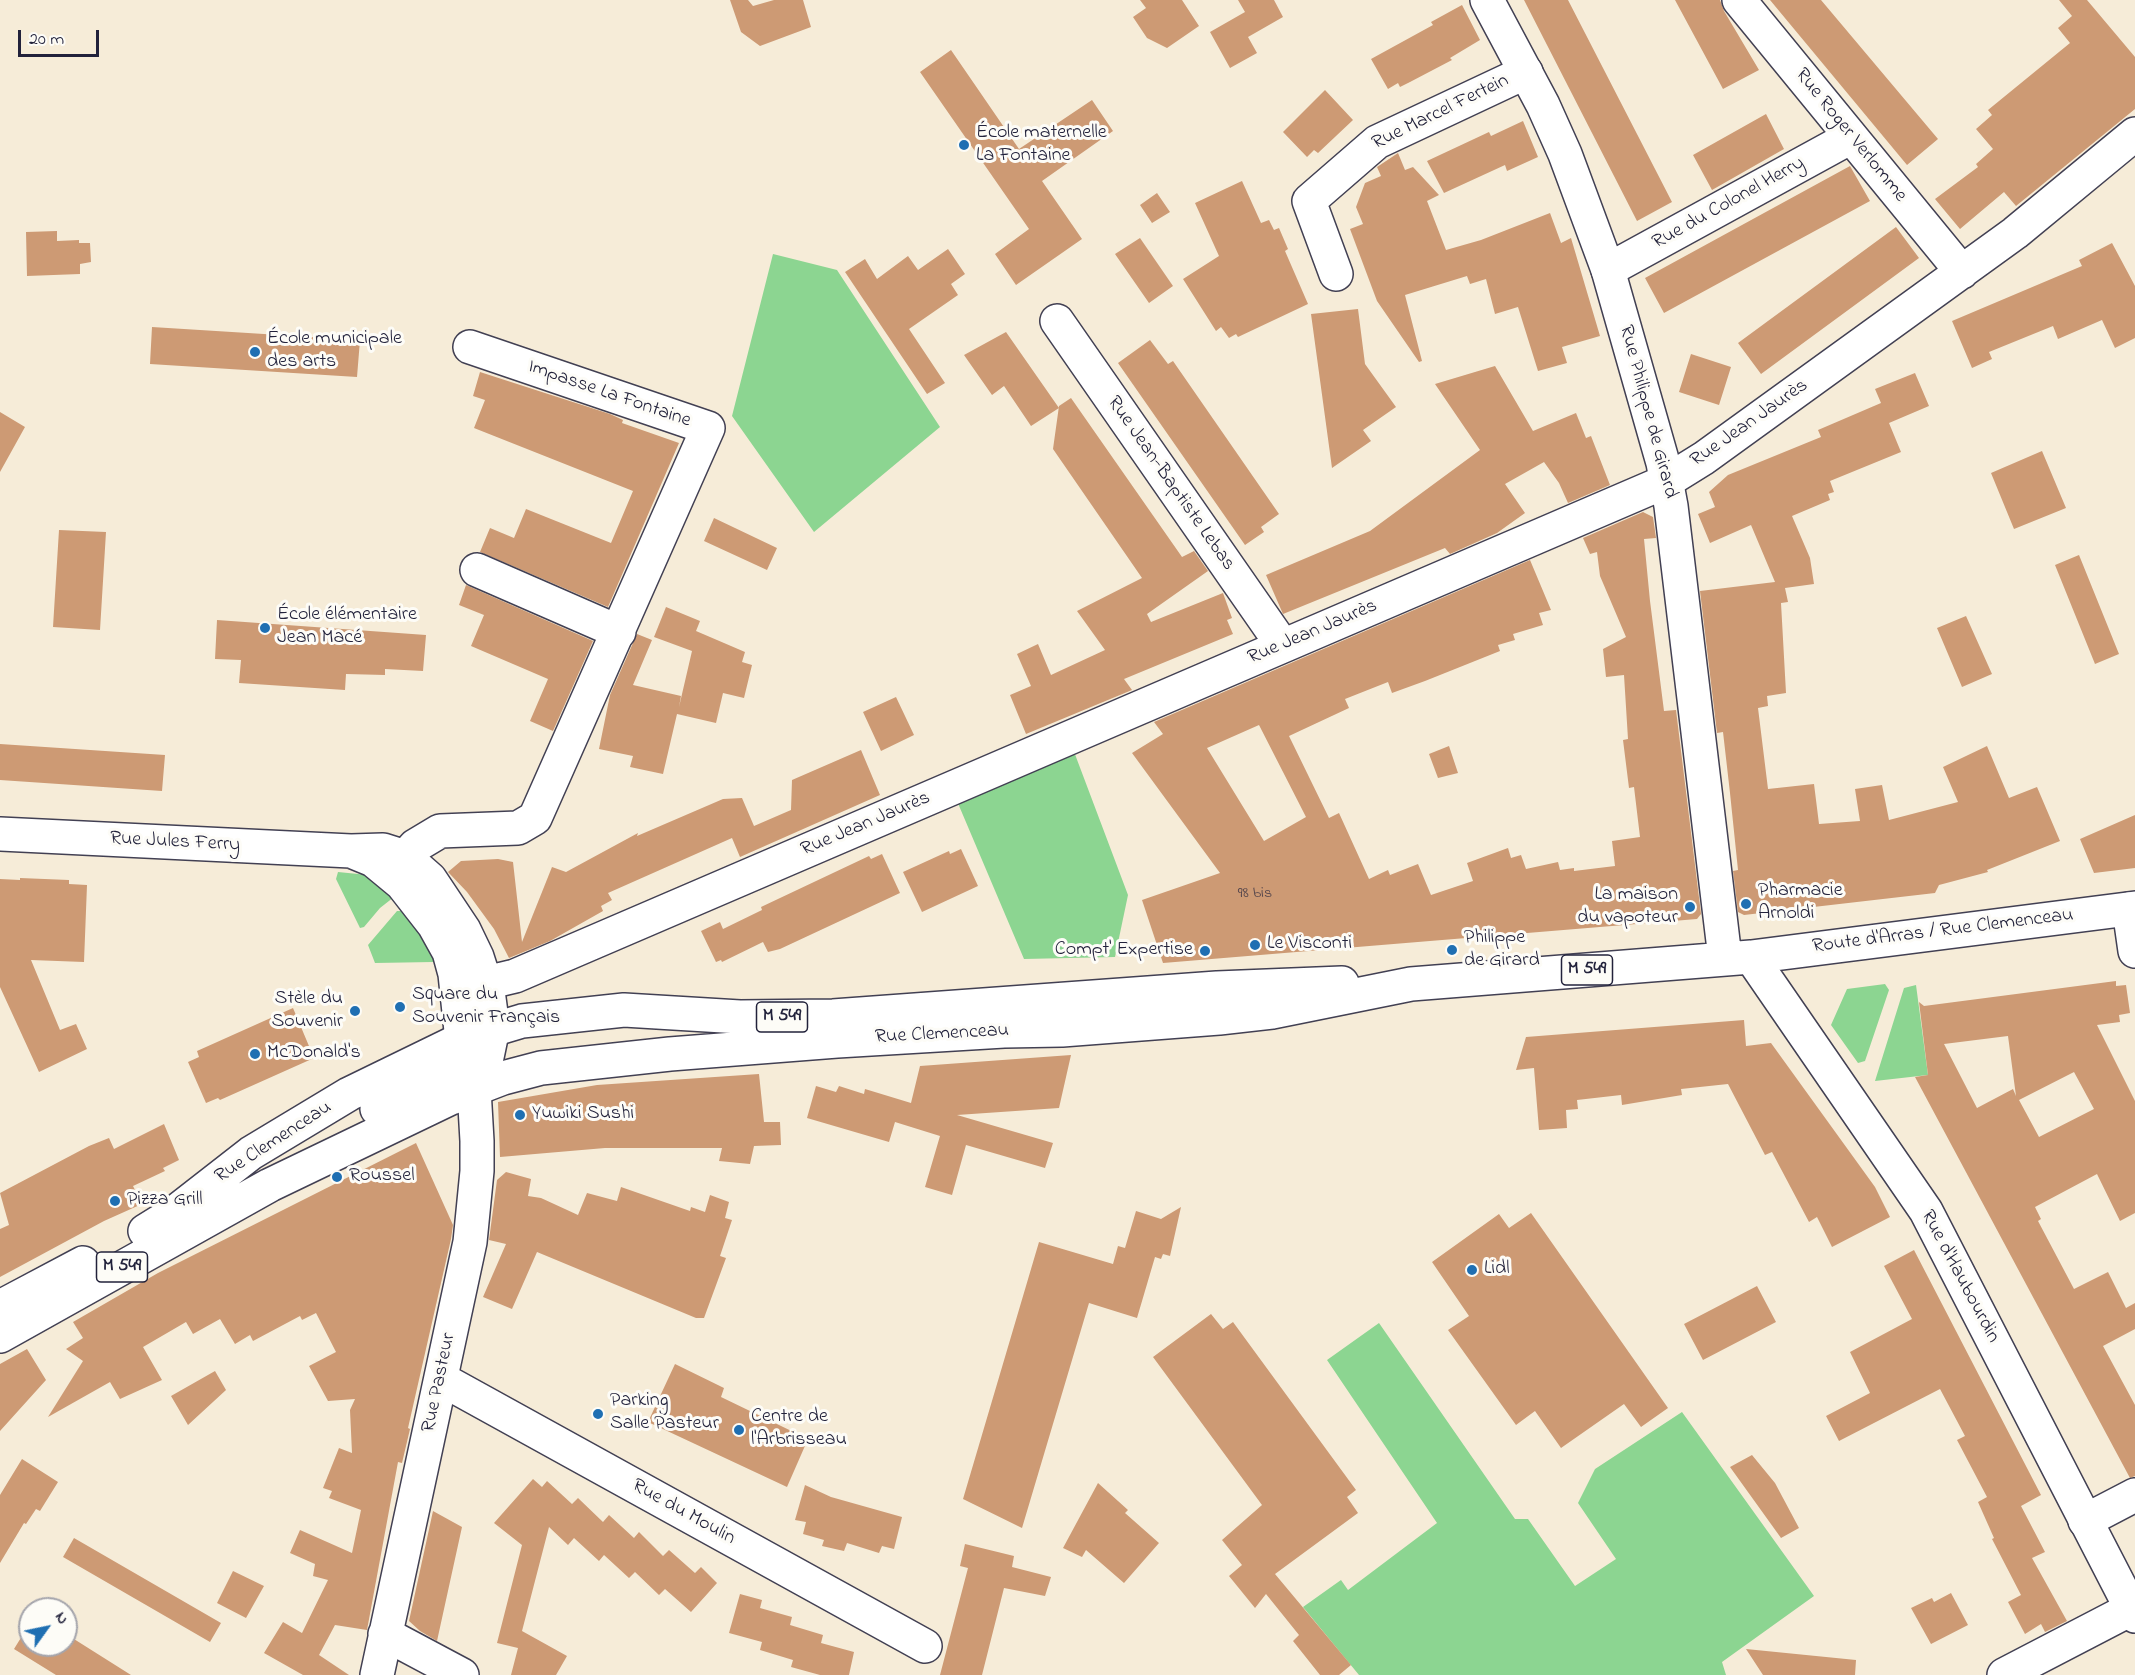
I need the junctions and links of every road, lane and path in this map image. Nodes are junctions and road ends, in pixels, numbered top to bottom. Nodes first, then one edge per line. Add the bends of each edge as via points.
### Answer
1 (1486, 0) edge
2 (1739, 0) edge
3 (1526, 72) junction
4 (1851, 138) junction
5 (2125, 142) edge
6 (1608, 270) junction
7 (1962, 272) junction
8 (1336, 274) dead end
9 (1057, 321) dead end
10 (470, 347) dead end
11 (1667, 481) junction
12 (477, 570) dead end
13 (619, 632) junction
14 (1283, 646) junction
15 (0, 834) edge
16 (398, 865) junction
17 (2132, 909) edge
18 (2135, 951) edge
19 (1738, 958) junction
20 (451, 959) junction
21 (486, 982) junction
22 (1411, 984) junction
23 (493, 1028) junction
24 (467, 1064) junction
25 (0, 1307) edge
26 (0, 1336) edge
27 (441, 1379) junction
28 (2135, 1495) edge
29 (2085, 1521) junction
30 (2133, 1613) edge
31 (385, 1634) junction
32 (925, 1646) dead end
33 (377, 1675) edge
34 (462, 1675) edge
35 (2004, 1675) edge

1 - 3 street, Rue Philippe de Girard
2 - 4 street, Rue Roger Verlomme
3 - 6 street, Rue Philippe de Girard via 1565,154
3 - 8 street, Rue Marcel Fertein via 1377,142 1310,201
4 - 6 street, Rue du Colonel Herry
4 - 7 street, Rue Roger Verlomme
5 - 7 street, Rue Jean Jaurès
6 - 11 street, Rue Philippe de Girard
7 - 11 street, Rue Jean Jaurès
9 - 14 street, Rue Jean-Baptiste Lebas
10 - 13 street, Impasse La Fontaine via 708,428
11 - 14 street, Rue Jean Jaurès
11 - 19 street, Rue Philippe de Girard
12 - 13 street
13 - 16 street, Impasse La Fontaine via 535,818 518,828 440,831 428,836
14 - 21 street, Rue Jean Jaurès via 515,976
15 - 16 street, Rue Jules Ferry via 383,850
16 - 20 street
16 - 21 street, Rue Jules Ferry via 430,879 456,916
17 - 18 street
17 - 19 street, Route d'Arras / Rue Clemenceau / M 549
19 - 22 street, Rue Clemenceau / M 549
19 - 29 street, Rue d'Haubourdin via 1926,1211
20 - 21 street via 465,975
20 - 24 street
21 - 23 street, Rue Jules Ferry
22 - 23 street, Rue Clemenceau / M 549 via 1285,984 767,1018 603,1010
22 - 24 street, Rue Clemenceau / M 549 via 1272,1012 1219,1018 837,1041 561,1065 520,1073
23 - 24 street via 482,1049
24 - 25 street, Rue Clemenceau / M 549 via 375,1081 251,1153 157,1224
24 - 26 street, Rue Clemenceau / M 549 via 364,1117 270,1185
24 - 27 street, Rue Pasteur via 477,1172 473,1218
27 - 31 street, Rue Pasteur
27 - 32 street, Rue du Moulin
28 - 29 street
29 - 30 street, Rue d'Haubourdin
30 - 35 street
31 - 33 street, Rue Pasteur
31 - 34 street

